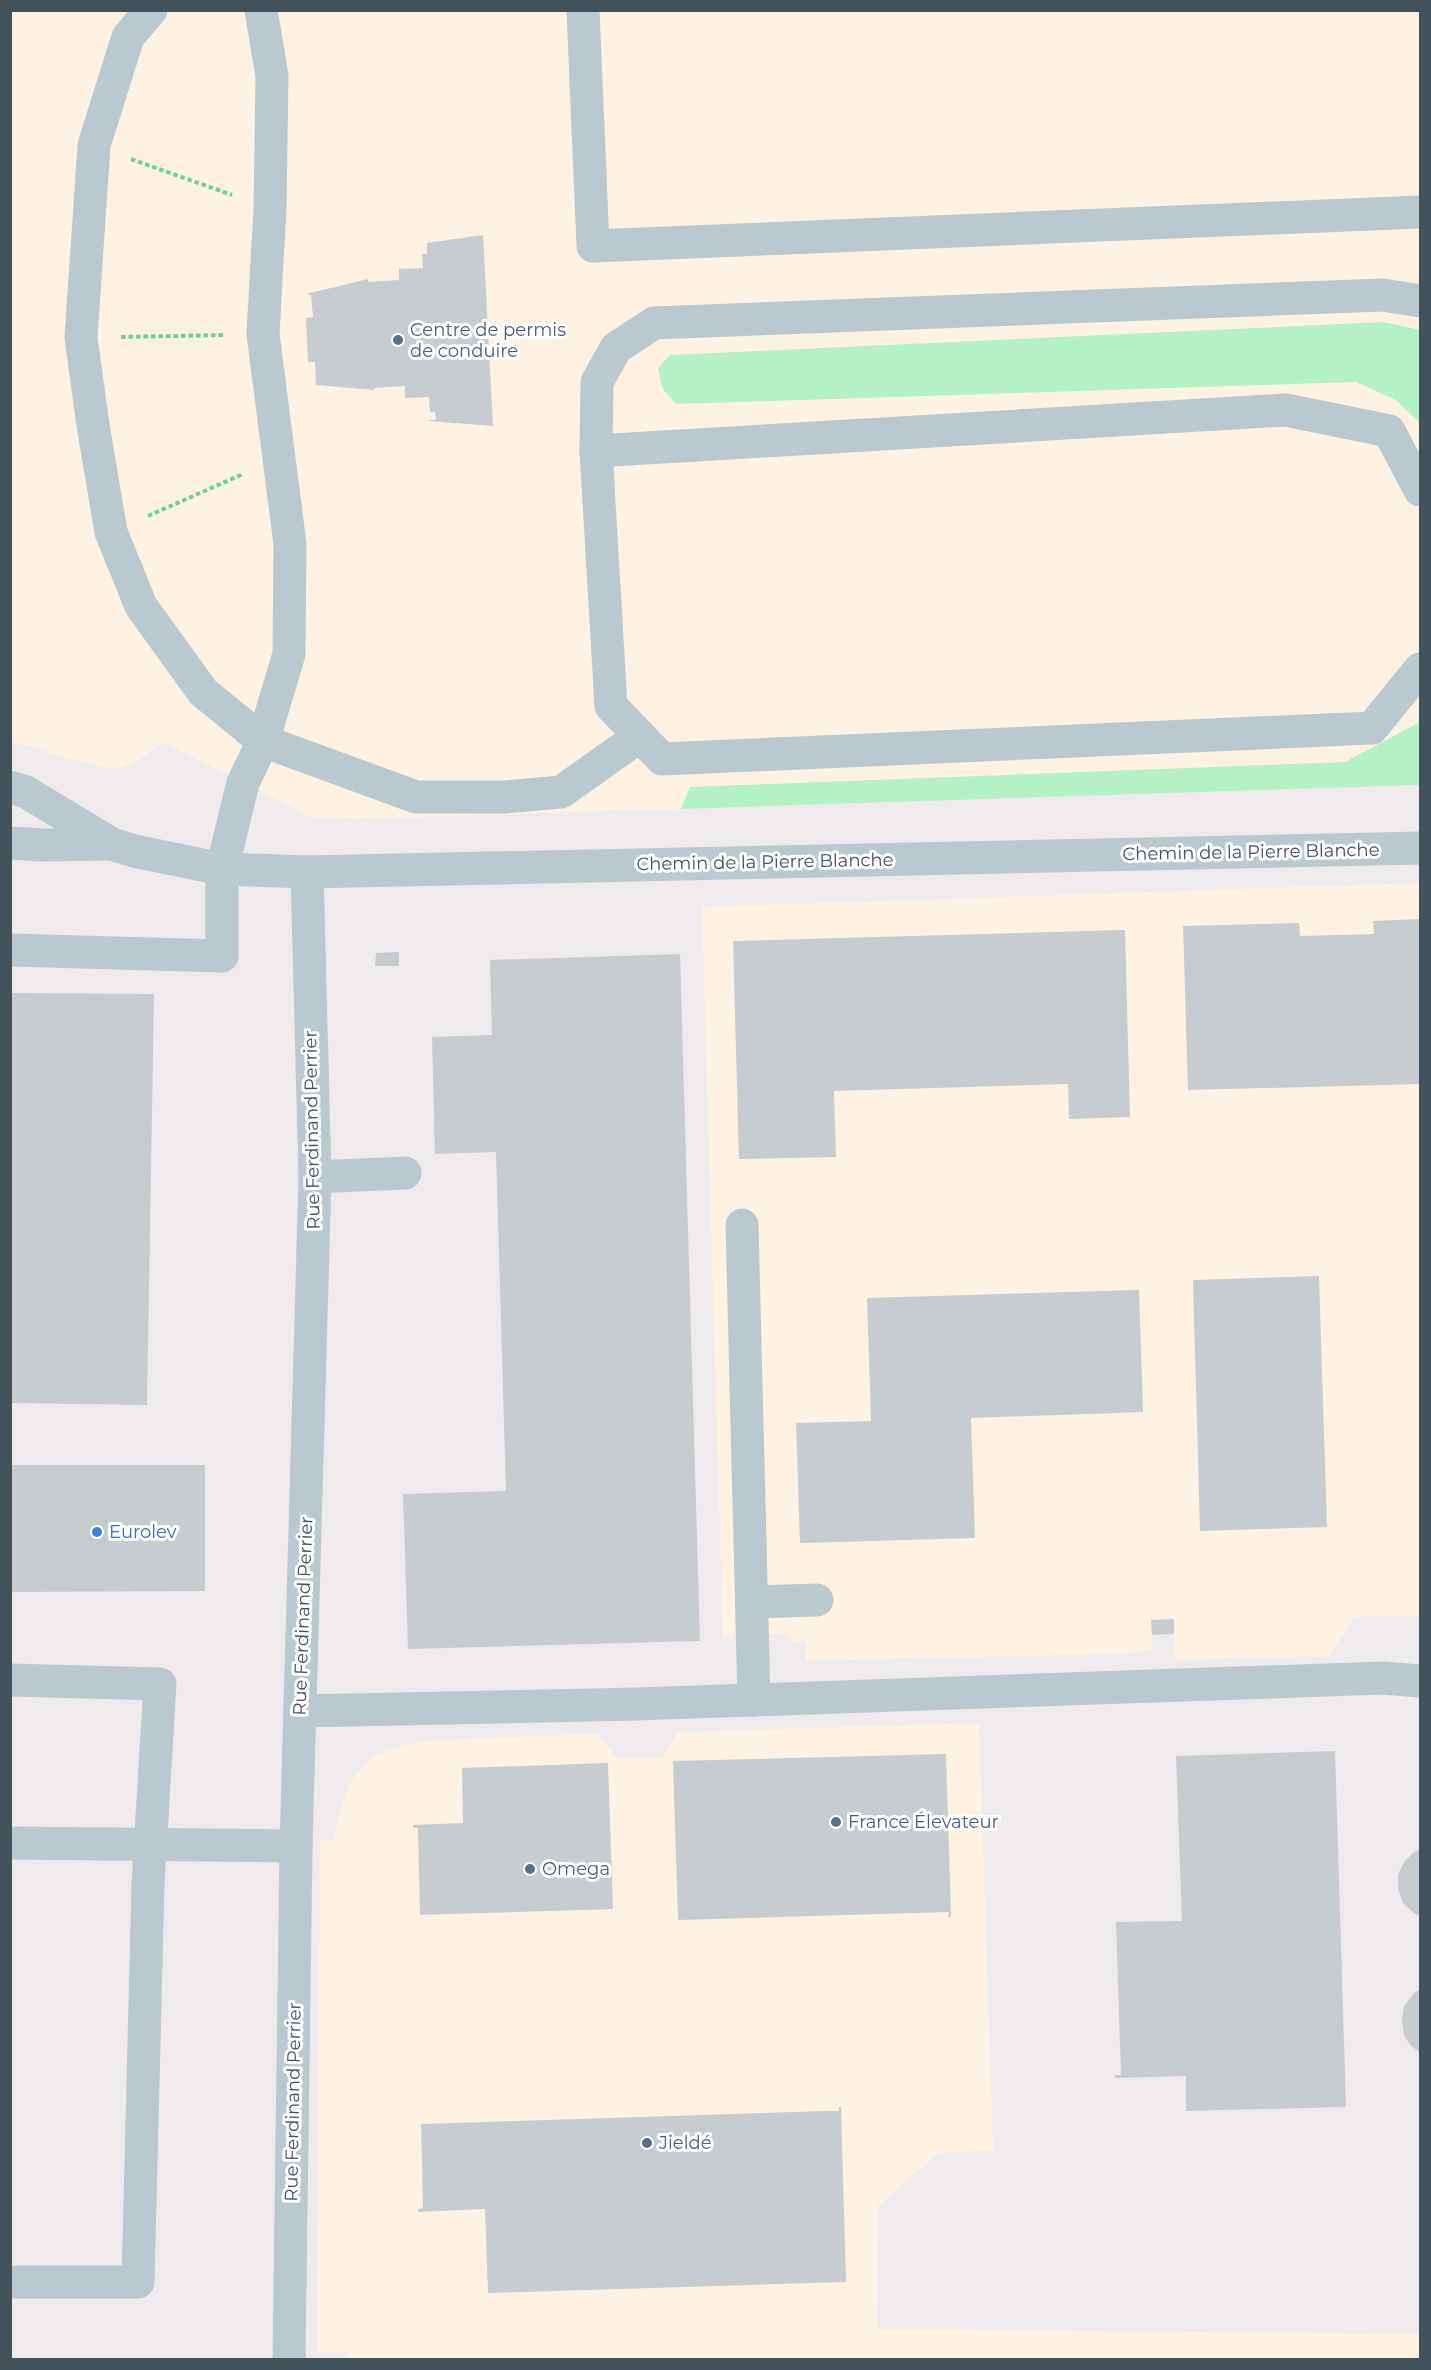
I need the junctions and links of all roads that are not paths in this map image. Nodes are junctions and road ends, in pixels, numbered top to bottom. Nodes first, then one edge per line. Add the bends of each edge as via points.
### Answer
1 (151, 10) edge
2 (261, 10) edge
3 (584, 10) edge
4 (1420, 212) edge
5 (1420, 301) edge
6 (596, 451) junction
7 (1420, 490) edge
8 (1420, 669) edge
9 (640, 736) junction
10 (263, 741) junction
11 (10, 787) edge
12 (10, 843) edge
13 (112, 844) junction
14 (1420, 848) edge
15 (222, 869) junction
16 (307, 872) junction
17 (10, 950) edge
18 (405, 1173) dead end
19 (315, 1177) junction
20 (742, 1225) dead end
21 (817, 1600) dead end
22 (752, 1602) junction
23 (10, 1680) edge
24 (1420, 1681) edge
25 (754, 1700) junction
26 (300, 1711) junction
27 (10, 1843) edge
28 (152, 1844) junction
29 (296, 1846) junction
30 (10, 2282) edge
31 (289, 2360) edge

1 - 10 street via 128,38 94,145 81,338 93,425 111,532 141,606 203,692
2 - 10 street via 272,76 263,334 290,544 289,654
3 - 4 street via 593,246
5 - 6 street via 1383,295 654,323 616,348 597,382
6 - 7 street via 1286,410 1389,431
6 - 9 street via 611,706
8 - 9 street via 1372,728 663,759
9 - 10 street via 561,792 505,797 416,796
10 - 15 street via 243,783
11 - 13 street, Chemin de la Pierre Blanche
12 - 13 street, Chemin de la Pierre Blanche
13 - 15 street, Chemin de la Pierre Blanche
14 - 16 street, Chemin de la Pierre Blanche
15 - 16 street, Chemin de la Pierre Blanche
15 - 17 street via 222,956
16 - 19 street, Rue Ferdinand Perrier
18 - 19 street
19 - 26 street, Rue Ferdinand Perrier
20 - 22 street
21 - 22 street
22 - 25 street
23 - 28 street via 160,1684
24 - 25 street via 1371,1678
25 - 26 street
26 - 29 street, Rue Ferdinand Perrier
27 - 28 street
28 - 29 street
28 - 30 street via 138,2282
29 - 31 street, Rue Ferdinand Perrier

